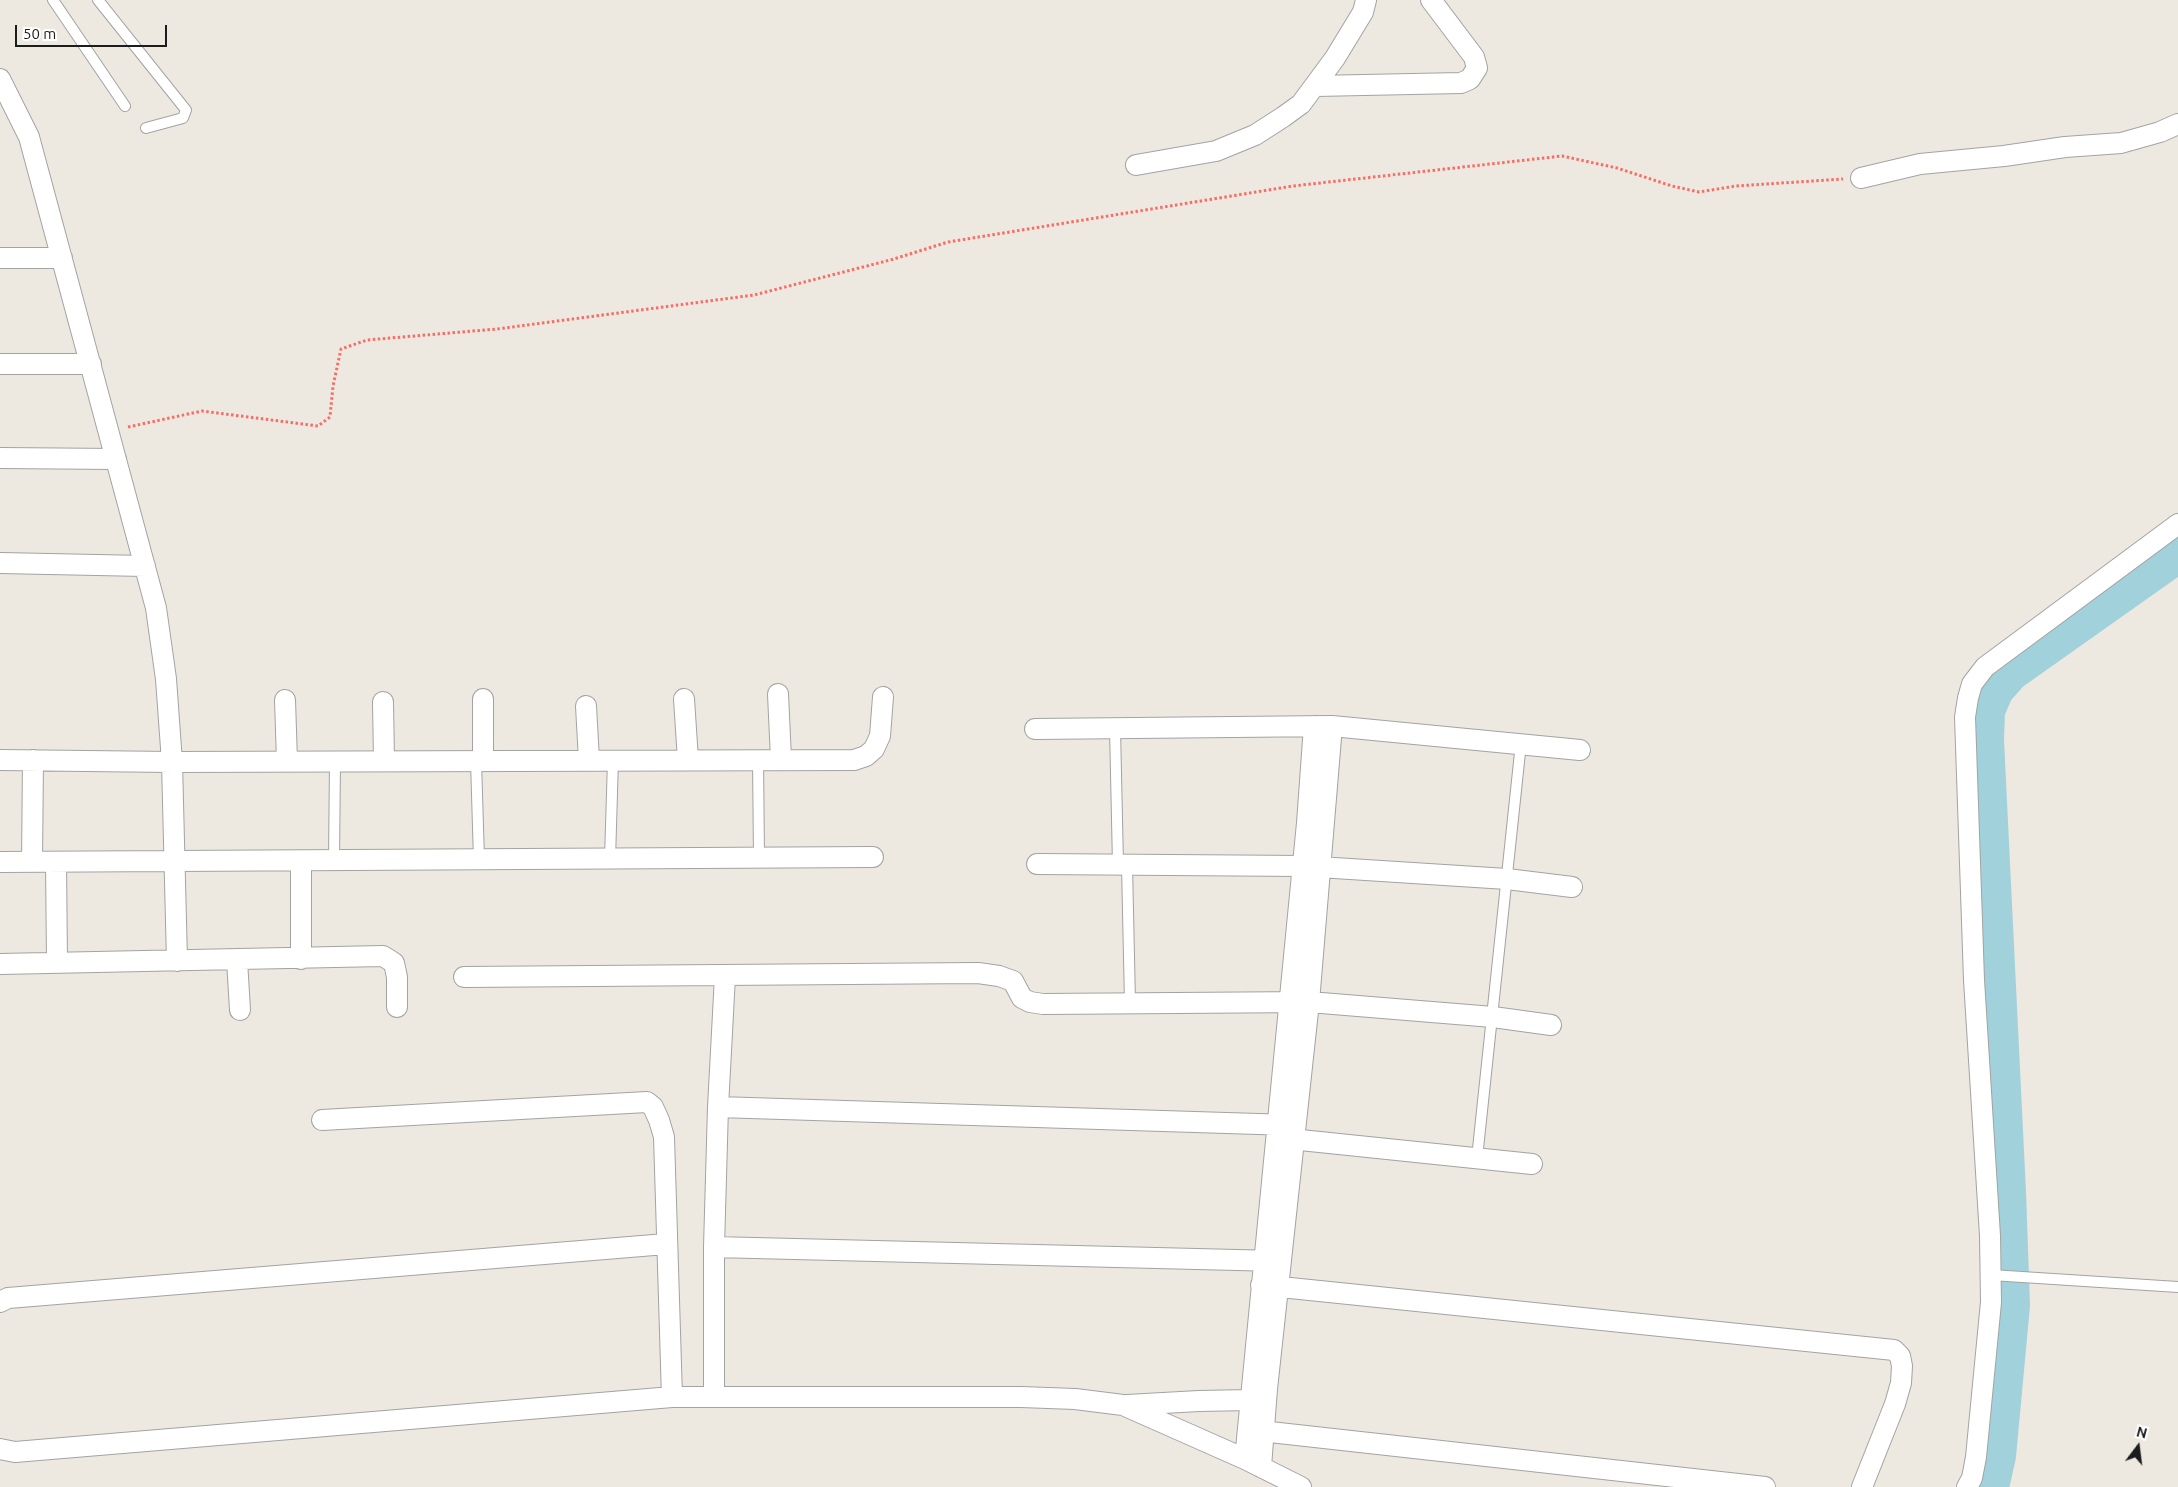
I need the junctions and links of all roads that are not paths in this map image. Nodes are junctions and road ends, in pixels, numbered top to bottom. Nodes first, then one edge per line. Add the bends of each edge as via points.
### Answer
1 (53, 0) edge
2 (98, 0) edge
3 (1366, 0) edge
4 (1431, 0) edge
5 (0, 79) edge
6 (1315, 86) junction
7 (125, 106) dead end
8 (2178, 124) edge
9 (146, 128) dead end
10 (1136, 166) dead end
11 (1861, 178) road end
12 (0, 258) edge
13 (62, 258) junction
14 (0, 364) edge
15 (91, 364) junction
16 (0, 458) edge
17 (116, 458) junction
18 (2178, 524) edge
19 (0, 564) edge
20 (144, 566) junction
21 (778, 694) dead end
22 (883, 697) dead end
23 (483, 699) dead end
24 (684, 699) dead end
25 (285, 700) dead end
26 (383, 702) dead end
27 (586, 706) dead end
28 (1323, 726) junction
29 (1035, 728) dead end
30 (1115, 728) junction
31 (1520, 743) junction
32 (1580, 750) dead end
33 (758, 759) junction
34 (781, 759) junction
35 (0, 760) edge
36 (33, 760) junction
37 (589, 760) junction
38 (613, 760) junction
39 (688, 760) junction
40 (287, 761) junction
41 (335, 761) junction
42 (384, 761) junction
43 (479, 761) junction
44 (172, 762) junction
45 (873, 857) dead end
46 (759, 858) junction
47 (610, 859) junction
48 (479, 860) junction
49 (301, 861) junction
50 (334, 861) junction
51 (0, 862) edge
52 (32, 862) junction
53 (56, 862) junction
54 (173, 862) junction
55 (1036, 864) dead end
56 (1123, 865) junction
57 (1311, 866) junction
58 (1507, 879) junction
59 (1572, 887) dead end
60 (302, 959) junction
61 (237, 960) junction
62 (57, 962) junction
63 (177, 962) junction
64 (0, 964) edge
65 (725, 976) junction
66 (464, 977) dead end
67 (1300, 1002) junction
68 (1130, 1003) junction
69 (397, 1007) dead end
70 (240, 1010) dead end
71 (1493, 1017) junction
72 (1551, 1025) dead end
73 (718, 1107) junction
74 (322, 1120) dead end
75 (1286, 1131) junction
76 (1477, 1158) junction
77 (1532, 1164) dead end
78 (666, 1244) junction
79 (714, 1247) junction
80 (1273, 1260) junction
81 (1991, 1275) junction
82 (1270, 1286) junction
83 (2178, 1287) edge
84 (0, 1302) edge
85 (714, 1397) junction
86 (672, 1398) junction
87 (1250, 1400) junction
88 (1123, 1405) junction
89 (1256, 1430) junction
90 (0, 1449) edge
91 (1253, 1463) junction
92 (1301, 1487) edge
93 (1765, 1487) edge
94 (1862, 1487) edge
95 (1967, 1487) edge

1 - 7 lane
2 - 9 lane via 186,110 183,118
3 - 6 street via 1335,58
4 - 6 street via 1474,57 1477,68 1470,79 1461,83
5 - 13 street via 29,137
6 - 10 street via 1302,104 1255,135 1216,151
8 - 11 street via 2121,143 1920,164
12 - 13 street
13 - 15 street
14 - 15 street
15 - 17 street
16 - 17 street
17 - 20 street
18 - 81 street via 1985,667 1972,684 1968,698 1974,980
19 - 20 street
20 - 44 street via 156,608 166,679
21 - 34 street
22 - 34 street via 880,736 874,749 866,756 854,760
23 - 43 street
24 - 39 street
25 - 40 street
26 - 42 street
27 - 37 street
28 - 30 street
28 - 31 street
28 - 57 street
29 - 30 street
30 - 56 lane
31 - 32 street
31 - 58 lane
33 - 34 street
33 - 39 street
33 - 46 lane
35 - 36 street
36 - 44 street
36 - 52 street
37 - 38 street
37 - 43 street
38 - 39 street
38 - 47 lane
40 - 41 street
40 - 44 street
41 - 42 street
41 - 50 lane
42 - 43 street
43 - 48 lane
44 - 54 street
45 - 46 street
46 - 47 street
47 - 48 street
48 - 50 street
49 - 50 street
49 - 54 street
49 - 60 street
51 - 52 street
52 - 53 street
53 - 54 street
53 - 62 street
54 - 63 street
55 - 56 street
56 - 57 street
56 - 68 lane
57 - 58 street
57 - 67 street
58 - 59 street
58 - 71 lane
60 - 61 street
60 - 69 street via 383,956 394,964
61 - 63 street
61 - 70 street
62 - 63 street
62 - 64 street
65 - 66 street
65 - 68 street via 978,973 1013,981 1022,998 1030,1002
65 - 73 street
67 - 68 street
67 - 71 street
67 - 75 street
71 - 72 street
71 - 76 lane
73 - 75 street
73 - 79 street
74 - 78 street via 647,1102 660,1120 664,1137
75 - 76 street
75 - 80 street
76 - 77 street
78 - 84 street via 8,1298
78 - 86 street
79 - 80 street
79 - 85 street
80 - 82 street
81 - 83 lane
81 - 95 street via 1976,1457
82 - 87 street
82 - 89 street
82 - 94 street via 1894,1350 1900,1356 1901,1383
85 - 86 street
85 - 88 street via 1021,1397
86 - 90 street via 25,1451
87 - 88 street
87 - 89 street
88 - 91 street
89 - 91 street
89 - 93 street
91 - 92 street

